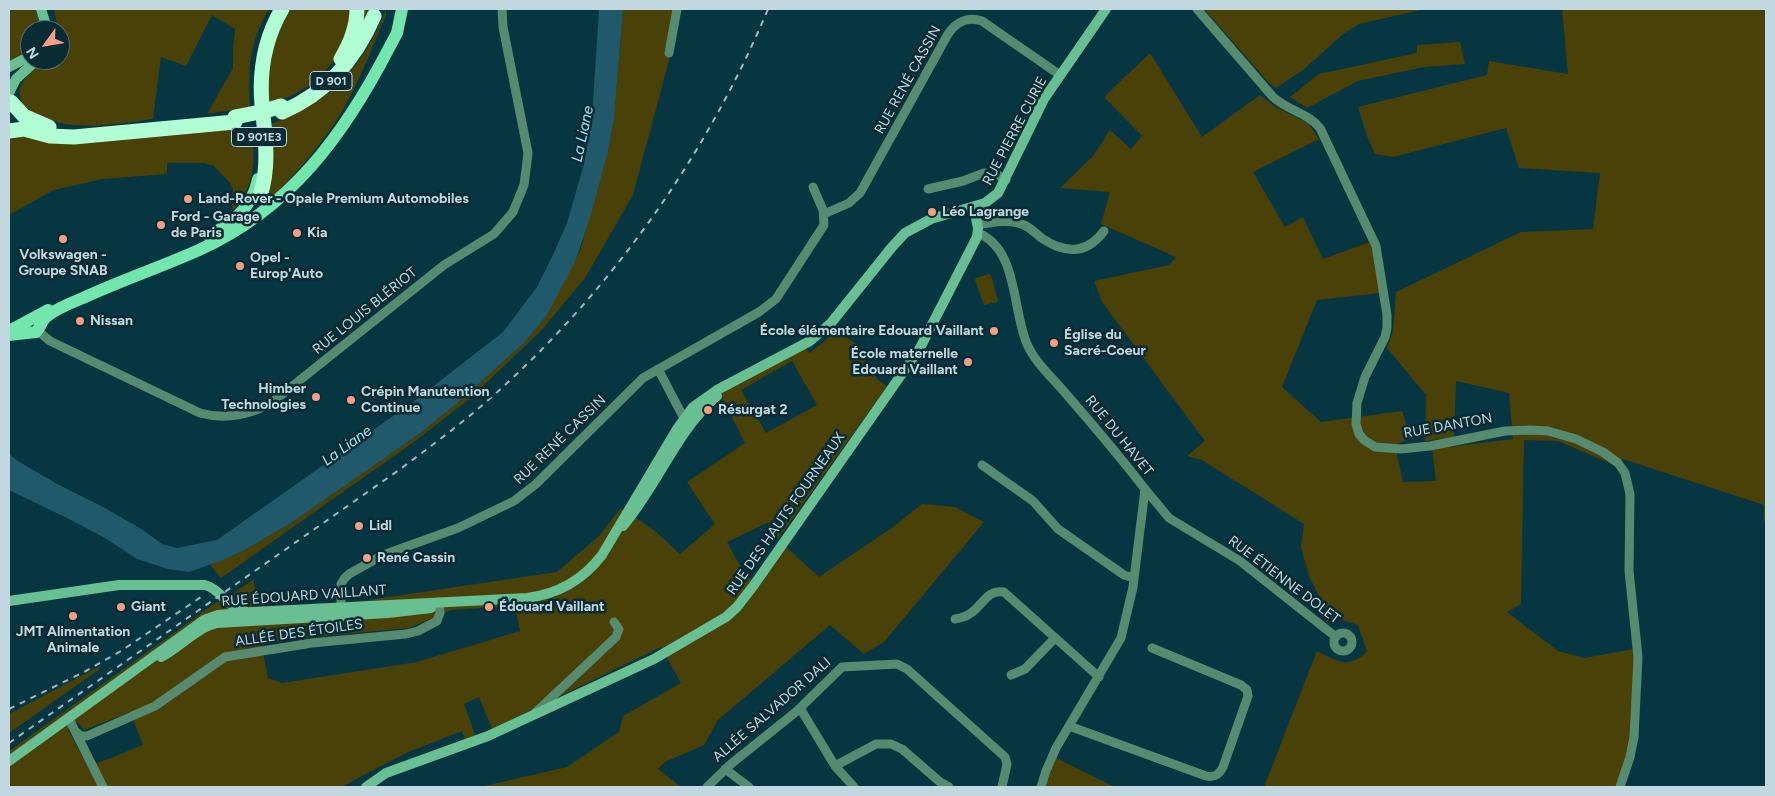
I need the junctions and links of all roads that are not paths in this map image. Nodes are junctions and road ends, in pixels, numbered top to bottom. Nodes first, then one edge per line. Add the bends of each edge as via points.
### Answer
1 (275, 9) edge
2 (282, 9) edge
3 (357, 9) edge
4 (402, 9) edge
5 (502, 9) edge
6 (678, 9) edge
7 (1106, 9) edge
8 (1197, 9) edge
9 (376, 13) edge
10 (669, 53) dead end
11 (26, 70) edge
12 (1060, 75) junction
13 (10, 96) edge
14 (282, 109) junction
15 (9, 121) edge
16 (9, 131) edge
17 (97, 134) junction
18 (1006, 180) junction
19 (813, 186) dead end
20 (928, 189) dead end
21 (260, 196) joint
22 (974, 207) junction
23 (824, 214) junction
24 (978, 229) junction
25 (1104, 231) dead end
26 (222, 238) junction
27 (34, 325) junction
28 (9, 331) edge
29 (9, 335) edge
30 (658, 369) junction
31 (686, 422) junction
32 (982, 465) dead end
33 (1145, 489) junction
34 (1134, 578) junction
35 (9, 601) edge
36 (439, 604) junction
37 (225, 608) junction
38 (341, 611) junction
39 (955, 619) dead end
40 (209, 621) junction
41 (242, 621) junction
42 (614, 622) dead end
43 (1336, 637) dead end
44 (1055, 638) junction
45 (1152, 648) dead end
46 (1011, 675) dead end
47 (1099, 677) junction
48 (800, 708) junction
49 (531, 717) junction
50 (69, 719) junction
51 (1069, 726) junction
52 (75, 731) junction
53 (9, 761) edge
54 (835, 766) junction
55 (725, 769) junction
56 (103, 787) edge
57 (366, 787) edge
58 (707, 787) edge
59 (749, 787) edge
60 (854, 787) edge
61 (949, 787) edge
62 (1002, 787) edge
63 (1041, 787) edge
64 (1620, 787) edge

1 - 27 main road, D 901E3 via 264,33 257,61 255,91 259,165 256,188 247,206 229,223 205,238 78,292
2 - 21 highway, D 901E3 via 270,34 262,68 266,153
3 - 14 highway via 350,42 333,70
4 - 26 main road, D 901E3 via 387,54 326,151 268,208
5 - 27 street, RUE LOUIS BLÉRIOT via 528,148 526,179 513,212 494,234 449,261 275,400 241,414 218,416 200,413 50,341
6 - 10 street
7 - 12 street, RUE PIERRE CURIE
8 - 64 street, RUE DANTON via 1273,97 1310,118 1320,128 1371,234 1378,255 1388,323 1357,403 1356,424 1364,440 1375,447 1401,449 1504,431 1548,431 1576,439 1603,452 1625,473 1630,494 1630,577 1638,657 1633,742
9 - 14 highway, D 901 via 360,46 336,77 310,97
11 - 13 street via 16,79
12 - 18 street, RUE PIERRE CURIE via 1042,103
12 - 23 street, RUE RENÉ CASSIN via 982,21 972,18 958,23 948,34 860,194 849,203
13 - 15 highway
13 - 17 highway, D 901 via 19,112 42,125
14 - 17 highway, D 901 via 259,118
16 - 17 highway, D 901 via 24,129 60,137
18 - 20 street via 984,173
18 - 22 street, RUE PIERRE CURIE via 995,196
19 - 23 street
21 - 26 main road, D 901E3 via 245,218
22 - 24 street
22 - 31 street, RUE ÉDOUARD VAILLANT via 931,219 905,233 822,332 708,396 693,407
23 - 30 street, RUE RENÉ CASSIN via 822,228 773,302
24 - 25 street via 1003,221 1025,226 1056,247 1069,250 1092,244
24 - 33 street, RUE DU HAVET via 1004,257 1028,347
24 - 49 street, RUE DES HAUTS FOURNEAUX via 953,286 916,354 737,607 721,620 654,659
26 - 27 main road, D 901E3 via 96,292
27 - 28 main road, D 901E3
27 - 29 main road
30 - 31 street
30 - 38 street, RUE RENÉ CASSIN via 637,383 536,484 514,501 458,528 383,555 349,574 341,584
31 - 36 street, RUE ÉDOUARD VAILLANT via 638,507 591,568 572,583 558,591 527,598
32 - 34 street via 1033,501 1058,529 1124,576
33 - 34 street, RUE DU HAVET
33 - 43 street, RUE ÉTIENNE DOLET via 1169,518 1240,561
34 - 47 street, RUE DU HAVET via 1121,638
35 - 37 street via 118,585 201,585 213,588
36 - 38 street, RUE ÉDOUARD VAILLANT
36 - 52 street, ALLÉE DES ÉTOILES via 438,621 414,632 308,643 225,657 146,711 87,736
37 - 38 street, RUE ÉDOUARD VAILLANT via 253,612
37 - 40 street, RUE ÉDOUARD VAILLANT
37 - 40 street via 218,610
37 - 41 street
38 - 41 street, RUE ÉDOUARD VAILLANT
39 - 44 street via 970,614 992,593 1004,592
40 - 41 street, RUE ÉDOUARD VAILLANT
40 - 50 street, RUE ÉDOUARD VAILLANT via 172,643
42 - 49 street via 619,629 616,637
44 - 46 street via 1027,667
44 - 47 street
45 - 51 street via 1247,690 1245,706 1218,774 1206,776
47 - 51 street, RUE DU HAVET
48 - 54 street
48 - 55 street, ALLÉE SALVADOR DALI
48 - 62 street, ALLÉE SALVADOR DALI via 842,667 897,664 1006,760
49 - 57 street, RUE DES HAUTS FOURNEAUX via 386,773
50 - 52 street
50 - 53 street, RUE ÉDOUARD VAILLANT
51 - 63 street, RUE DU HAVET via 1052,757
52 - 56 street
54 - 60 street
54 - 61 street via 879,743 891,744
55 - 58 street, ALLÉE SALVADOR DALI
55 - 59 street

